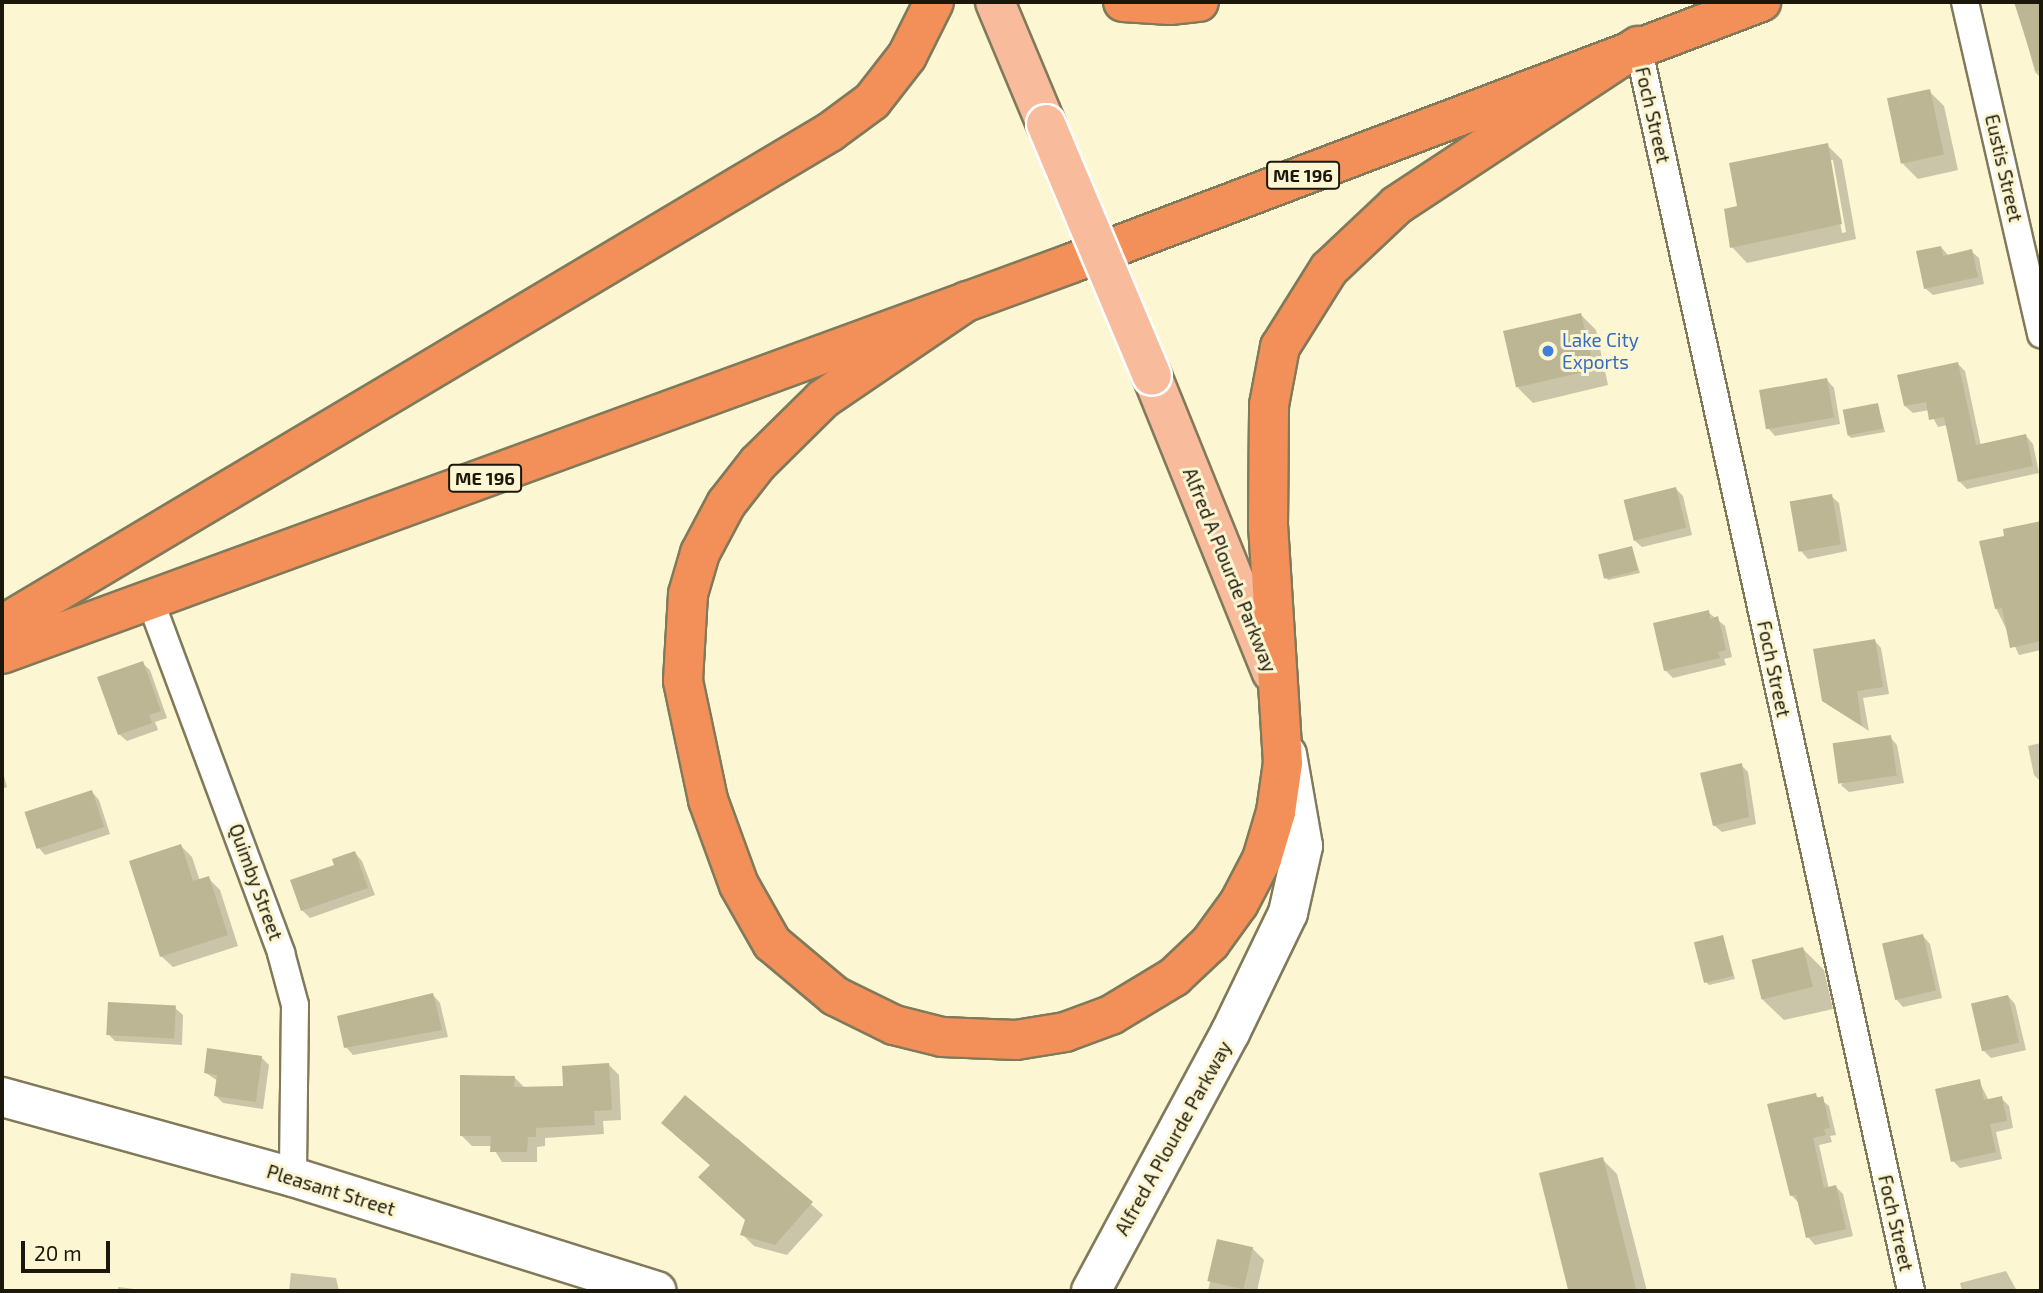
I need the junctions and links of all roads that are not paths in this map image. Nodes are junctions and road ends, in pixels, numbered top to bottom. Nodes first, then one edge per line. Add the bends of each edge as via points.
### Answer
1 (934, 2) edge
2 (995, 2) edge
3 (1123, 2) edge
4 (1199, 2) edge
5 (1761, 2) edge
6 (1965, 2) edge
7 (1638, 46) junction
8 (967, 301) junction
9 (2041, 334) edge
10 (150, 600) junction
11 (2, 625) edge
12 (2, 654) edge
13 (1281, 716) junction
14 (2, 1097) edge
15 (293, 1177) junction
16 (657, 1291) edge
17 (1091, 1291) edge
18 (1911, 1291) edge

1 - 11 highway via 906,56 872,101 830,132
2 - 13 main road, Alfred A Plourde Parkway, bridge via 1263,642
3 - 4 highway
5 - 7 highway, ME 196
6 - 9 street, Eustis Street
7 - 8 highway, ME 196
7 - 13 highway via 1397,205 1329,270 1280,347 1269,405 1268,527
7 - 18 street, Foch Street
8 - 10 highway, ME 196
8 - 13 highway via 823,399 758,463 726,504 700,553 688,594 685,693 708,800 739,886 772,943 835,996 863,1012 942,1037 1016,1040 1065,1032 1111,1015 1174,977 1210,943 1239,903 1262,859 1276,812 1283,763
10 - 12 highway, ME 196
10 - 15 street, Quimby Street via 281,953 295,1005
13 - 17 main road, Alfred A Plourde Parkway via 1303,846 1288,913 1230,1033
14 - 15 main road, Pleasant Street
15 - 16 main road, Pleasant Street

